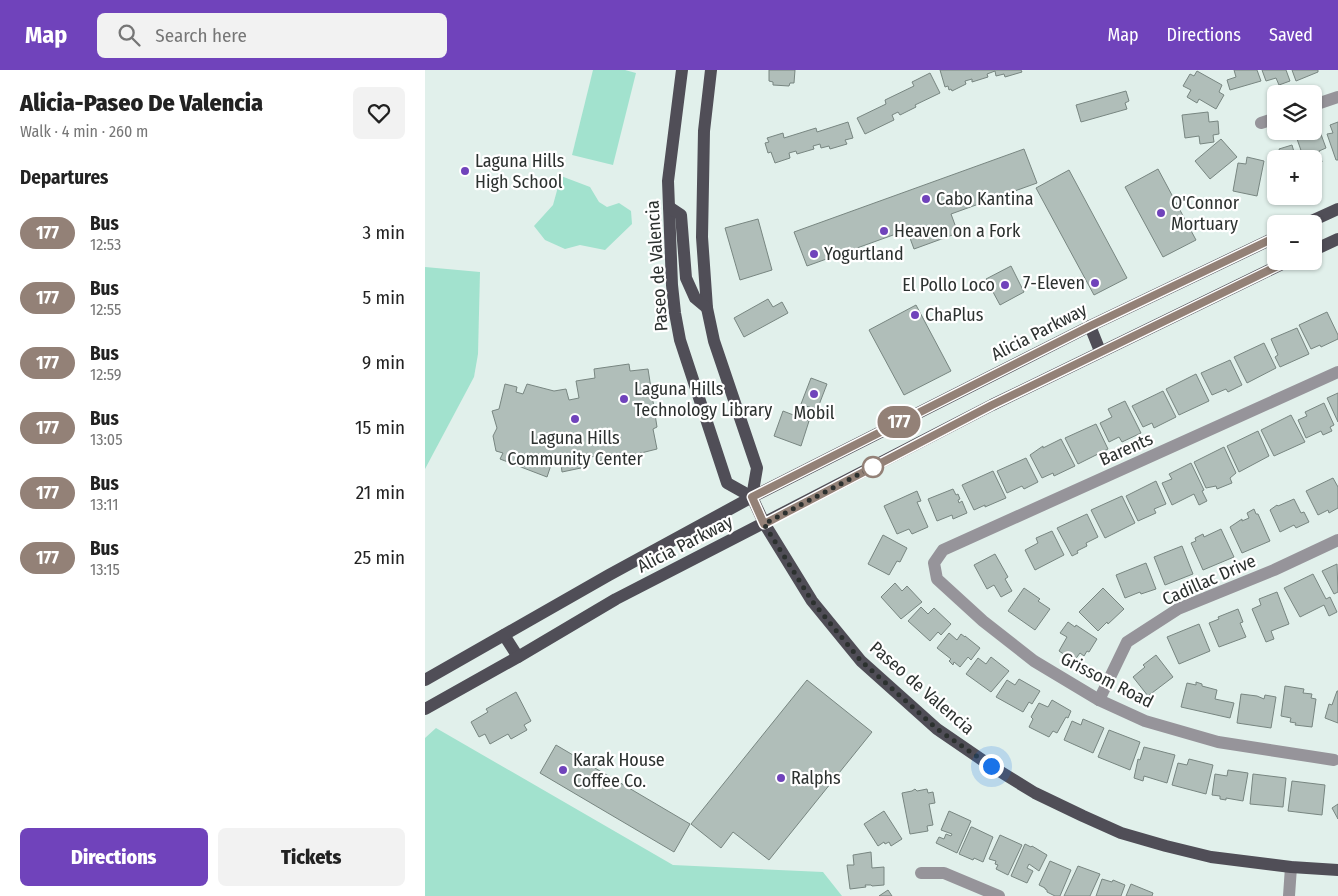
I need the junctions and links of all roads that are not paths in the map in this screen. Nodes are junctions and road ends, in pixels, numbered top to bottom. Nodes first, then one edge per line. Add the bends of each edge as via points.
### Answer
1 (682, 70) edge
2 (711, 70) edge
3 (1338, 97) edge
4 (1322, 103) edge
5 (1267, 122) edge
6 (1261, 124) dead end
7 (669, 207) junction
8 (1338, 209) edge
9 (1322, 216) edge
10 (1338, 239) edge
11 (1267, 241) edge
12 (1322, 246) edge
13 (1269, 270) edge
14 (707, 308) junction
15 (1090, 326) junction
16 (1101, 351) junction
17 (1338, 372) edge
18 (752, 497) junction
19 (764, 524) junction
20 (1338, 540) edge
21 (934, 563) joint
22 (504, 635) junction
23 (518, 657) junction
24 (425, 680) edge
25 (1099, 700) junction
26 (425, 708) edge
27 (1334, 760) dead end
28 (1291, 867) junction
29 (1338, 870) edge
30 (921, 873) dead end
31 (999, 896) edge
32 (1289, 896) edge

1 - 7 main road, Paseo de Valencia via 668,181
2 - 14 main road via 704,131 702,227
3 - 4 street
5 - 6 street
7 - 14 main road via 681,215 686,278 695,298
7 - 18 main road, Paseo de Valencia via 680,340 727,484
8 - 9 main road
10 - 12 main road
11 - 15 main road, Alicia Parkway
13 - 16 main road, Alicia Parkway
14 - 18 main road via 714,341 757,468
15 - 16 main road
15 - 18 main road, Alicia Parkway
16 - 19 main road, Alicia Parkway
17 - 21 street, Barents via 943,550
18 - 19 main road, Paseo de Valencia
18 - 22 main road, Alicia Parkway
19 - 23 main road, Alicia Parkway via 616,599
19 - 28 main road, Paseo de Valencia via 812,601 861,661 937,729 991,766 1035,793 1121,832 1211,857
20 - 25 street, Cadillac Drive via 1178,609 1127,642
21 - 25 street, Grissom Road via 937,579 983,621 1034,660
22 - 23 main road
22 - 24 main road, Alicia Parkway
23 - 26 main road, Alicia Parkway
25 - 27 street, Grissom Road via 1145,721 1218,742
28 - 29 main road, Paseo de Valencia
28 - 32 street
30 - 31 street via 944,874

